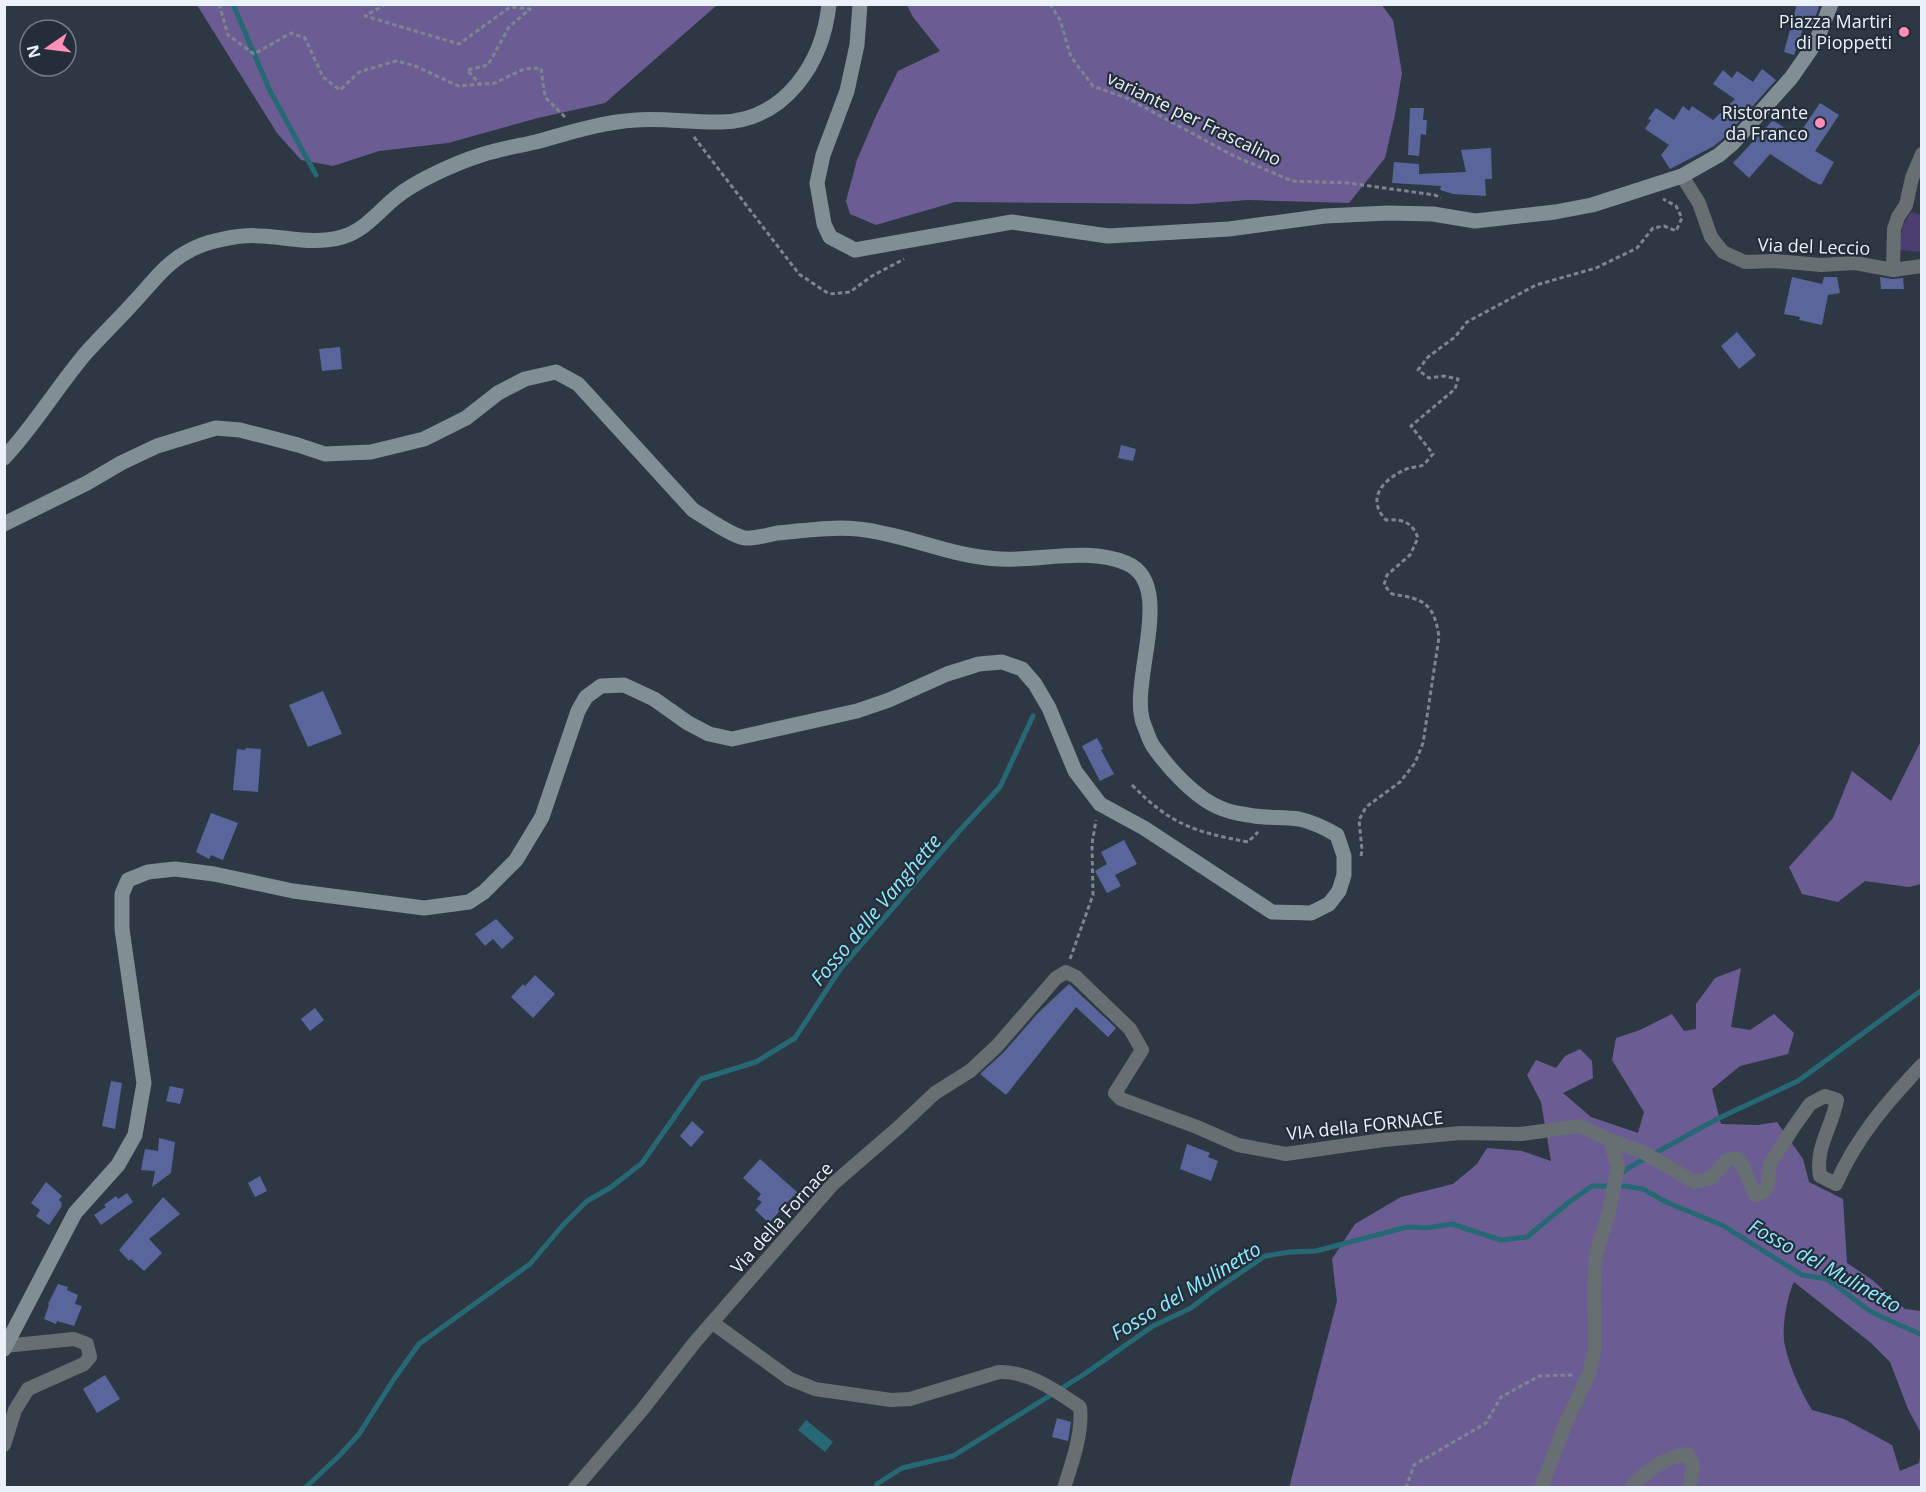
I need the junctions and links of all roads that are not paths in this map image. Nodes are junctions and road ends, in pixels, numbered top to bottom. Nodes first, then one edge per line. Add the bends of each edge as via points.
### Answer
1 (829, 4) edge
2 (860, 4) edge
3 (1831, 4) edge
4 (1922, 154) edge
5 (1682, 176) junction
6 (1922, 266) edge
7 (1893, 270) junction
8 (4, 458) edge
9 (4, 524) edge
10 (1066, 972) joint
11 (1922, 1065) edge
12 (1610, 1140) junction
13 (712, 1323) junction
14 (5, 1347) edge
15 (4, 1445) edge
16 (575, 1488) edge
17 (1064, 1488) edge
18 (1541, 1488) edge
19 (1631, 1488) edge
20 (1690, 1488) edge

1 - 8 main road via 819,48 806,76 794,90 760,113 724,122 635,120 482,154 419,183 396,197 366,225 343,237 300,241 249,235 187,251 167,266 86,354
2 - 5 main road via 857,45 847,91 817,183 830,237 855,250 1012,222 1108,236 1388,213 1432,214 1475,221 1592,205
3 - 5 main road via 1816,42 1791,78 1733,143
4 - 7 street via 1894,229
5 - 7 street, Via del Leccio via 1699,203 1711,237 1723,252 1737,259 1821,265 1855,263
6 - 7 street, Via del Leccio
9 - 14 main road via 157,446 216,428 240,430 325,454 371,452 424,439 466,418 498,393 525,379 556,372 578,384 693,510 745,538 856,529 899,536 971,556 1100,557 1127,563 1147,583 1150,602 1141,690 1142,721 1152,745 1196,793 1222,809 1267,818 1300,819 1322,827 1337,835 1344,856 1339,891 1329,904 1311,913 1272,912 1144,828 1100,804 1075,771 1035,684 1022,669 1002,662 947,674 857,711 732,739 709,734 637,690 624,685 602,686 586,697 578,711 542,817 516,860 469,902 424,908 293,891 175,869 128,879 122,894 122,928 144,1083 135,1135 118,1165 75,1213
10 - 12 street, VIA della FORNACE via 1130,1029 1143,1050 1115,1093 1121,1100 1238,1145 1286,1154 1383,1140 1461,1133 1521,1134 1580,1126
10 - 13 street, Via della Fornace via 1056,978 997,1046 935,1093 833,1184
11 - 12 street, VIA della FORNACE via 1864,1132 1836,1184 1820,1176 1818,1162 1837,1100 1825,1096 1810,1104 1793,1128 1770,1164 1764,1192 1756,1195 1737,1158 1727,1160 1711,1178 1694,1182 1643,1152
12 - 18 street via 1618,1167 1596,1255 1595,1347 1588,1374
13 - 16 street, Via della Fornace
13 - 17 street via 790,1379 815,1389 910,1399 999,1372 1025,1375 1080,1407 1081,1419
14 - 15 street via 74,1339 87,1344 90,1357 84,1364 28,1389 15,1410
19 - 20 street via 1674,1455 1687,1454 1693,1462

